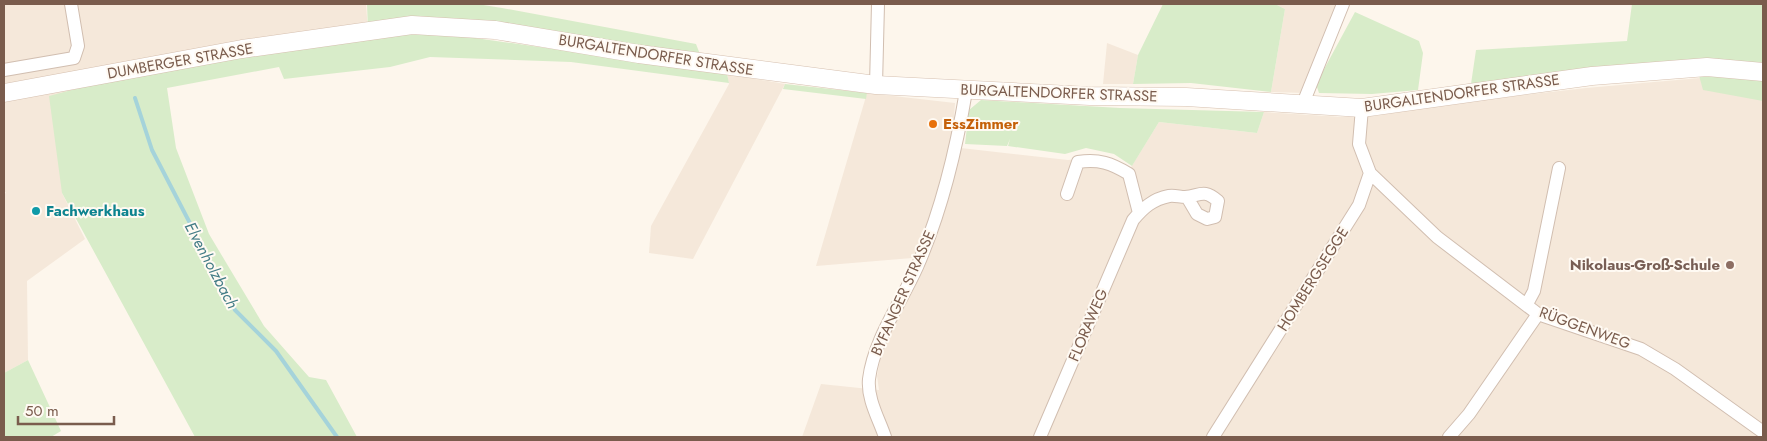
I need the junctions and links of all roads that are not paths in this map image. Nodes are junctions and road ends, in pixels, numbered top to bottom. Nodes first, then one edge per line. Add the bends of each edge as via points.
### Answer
1 (71, 4) edge
2 (878, 4) edge
3 (1343, 4) edge
4 (356, 34) joint
5 (4, 70) edge
6 (1763, 72) edge
7 (876, 85) junction
8 (966, 91) junction
9 (4, 93) edge
10 (1302, 106) junction
11 (1362, 108) junction
12 (1559, 168) dead end
13 (1370, 173) junction
14 (1067, 194) dead end
15 (1187, 197) dead end
16 (1139, 213) junction
17 (1527, 304) junction
18 (1538, 314) junction
19 (1763, 432) edge
20 (885, 437) edge
21 (1040, 437) edge
22 (1213, 437) edge
23 (1449, 437) edge

1 - 5 street via 78,46 74,58
2 - 7 street
3 - 10 street
4 - 7 main road, BURGALTENDORFER STRASSE via 412,25 486,29 639,54
4 - 9 main road, DUMBERGER STRASSE via 203,56
6 - 11 main road, BURGALTENDORFER STRASSE via 1707,67 1634,72
7 - 8 main road, BURGALTENDORFER STRASSE
8 - 10 main road, BURGALTENDORFER STRASSE via 1186,97
8 - 20 street, BYFANGER STRASSE via 957,146 932,230 874,356 869,380 870,398
10 - 11 main road, BURGALTENDORFER STRASSE
11 - 13 street via 1359,144
12 - 17 street via 1534,291
13 - 17 street, RÜGGENWEG via 1436,236
13 - 22 street, HOMBERGSEGGE via 1359,205
14 - 16 street via 1078,162 1094,160 1112,164 1129,174
15 - 16 street, FLORAWEG via 1170,196 1146,205
16 - 21 street, FLORAWEG
17 - 18 street, RÜGGENWEG
18 - 19 street, RÜGGENWEG via 1641,349 1675,368
18 - 23 street via 1469,414

